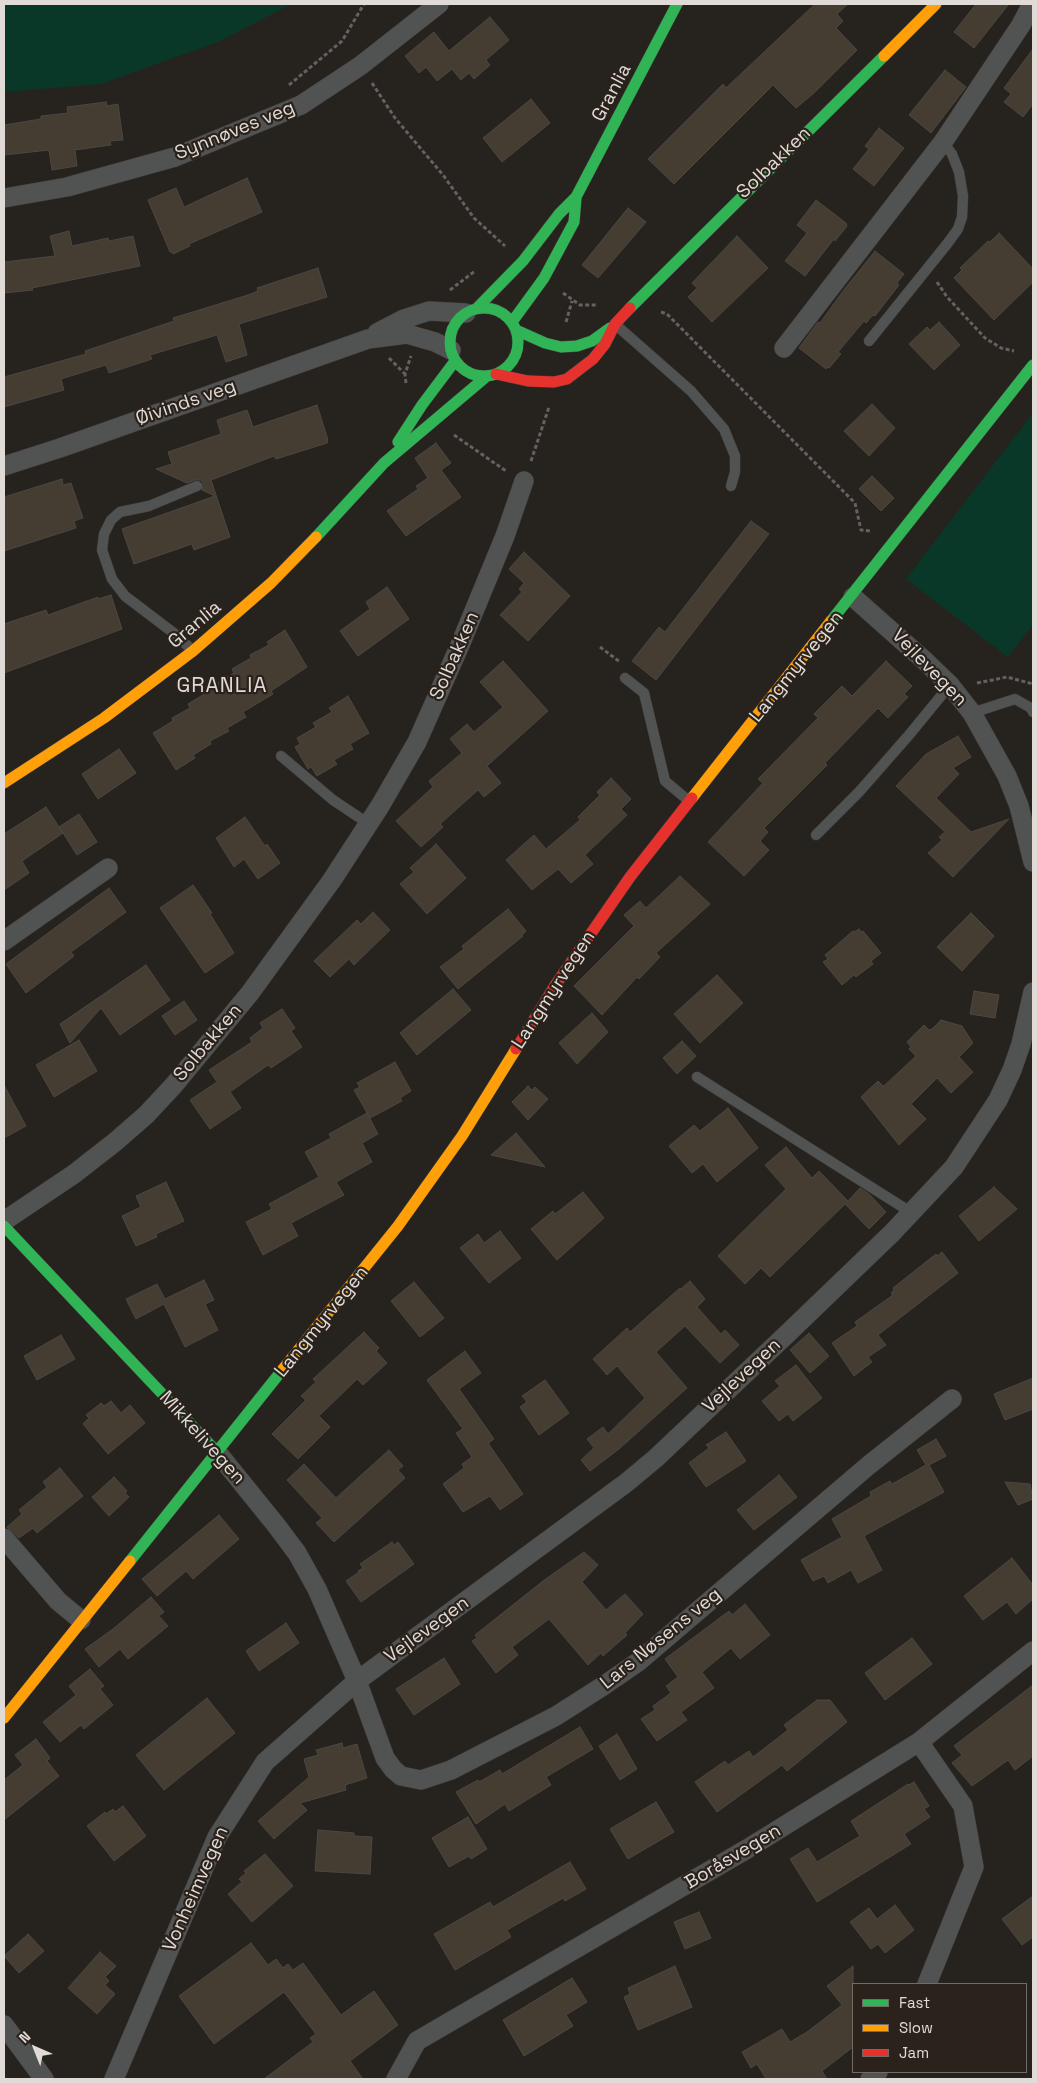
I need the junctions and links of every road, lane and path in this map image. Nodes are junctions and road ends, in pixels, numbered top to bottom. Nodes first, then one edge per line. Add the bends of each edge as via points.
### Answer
1 (364, 4) edge
2 (439, 4) edge
3 (676, 4) edge
4 (936, 4) edge
5 (1032, 4) edge
6 (360, 66) junction
7 (286, 87) dead end
8 (943, 142) junction
9 (576, 197) junction
10 (4, 198) edge
11 (502, 243) dead end
12 (931, 265) junction
13 (483, 266) dead end
14 (566, 284) dead end
15 (443, 295) dead end
16 (572, 301) junction
17 (602, 304) dead end
18 (653, 308) dead end
19 (471, 311) junction
20 (615, 324) junction
21 (565, 325) dead end
22 (514, 326) junction
23 (368, 339) junction
24 (869, 342) dead end
25 (413, 348) dead end
26 (784, 348) dead end
27 (453, 356) junction
28 (1033, 365) edge
29 (492, 375) junction
30 (408, 392) dead end
31 (549, 407) dead end
32 (450, 432) dead end
33 (384, 464) junction
34 (4, 466) edge
35 (524, 481) junction
36 (197, 486) dead end
37 (731, 486) dead end
38 (901, 534) junction
39 (853, 596) junction
40 (600, 647) dead end
41 (193, 651) junction
42 (622, 664) dead end
43 (625, 678) dead end
44 (977, 684) dead end
45 (1033, 684) edge
46 (950, 685) junction
47 (1033, 712) edge
48 (972, 714) junction
49 (281, 756) dead end
50 (4, 783) edge
51 (690, 802) junction
52 (369, 824) junction
53 (816, 835) dead end
54 (1033, 862) edge
55 (108, 868) dead end
56 (4, 941) edge
57 (1033, 992) edge
58 (697, 1077) dead end
59 (912, 1213) junction
60 (4, 1221) edge
61 (4, 1226) edge
62 (952, 1399) dead end
63 (217, 1452) junction
64 (4, 1538) edge
65 (81, 1620) junction
66 (1033, 1651) edge
67 (357, 1681) junction
68 (4, 1718) edge
69 (918, 1742) junction
70 (927, 1983) edge
71 (4, 2025) edge
72 (44, 2079) edge
73 (114, 2079) edge
74 (396, 2079) edge

1 - 7 path via 342,41
2 - 6 street, Synnøves veg
3 - 9 street, Granlia
4 - 20 street, Solbakken
5 - 8 street via 1022,25
6 - 10 street, Synnøves veg via 301,105 175,157 67,187
6 - 11 path via 395,118 474,218
8 - 12 lane via 952,154 958,172 963,196 962,217 958,229
8 - 26 street
9 - 19 street, Granlia via 523,261
9 - 22 street, Granlia via 574,222
12 - 24 lane
12 - 28 path via 940,290 985,338 1001,348 1014,351
13 - 15 path
14 - 16 path via 562,293
16 - 17 path via 590,306
16 - 21 path
18 - 38 path via 667,314 855,503 861,530
19 - 22 street via 496,310
19 - 23 street, Øivinds veg via 429,311 384,328
19 - 27 street, Granlia via 452,329
20 - 22 street, Solbakken via 592,341 561,347 545,343
20 - 29 street, Solbakken via 605,344 567,380 528,381
20 - 37 lane via 691,391 724,428 735,456
22 - 29 street, Granlia via 518,343 515,356 508,367
23 - 27 street, Øivinds veg via 407,334 435,342
23 - 34 street, Øivinds veg
25 - 30 path via 404,374
27 - 29 street via 475,375
27 - 33 street, Granlia
28 - 38 street, Langmyrvegen
29 - 33 street, Granlia
31 - 35 path
32 - 35 path via 492,463
33 - 41 street, Granlia via 305,549
35 - 52 street, Solbakken via 460,645 416,742
36 - 41 lane via 149,506 120,512 107,527 102,550 112,578 125,596 180,637
38 - 39 street, Langmyrvegen
39 - 46 street, Vejlevegen
39 - 51 street, Langmyrvegen
40 - 42 path
41 - 50 street, Granlia via 104,718
43 - 51 lane via 644,693 664,781
44 - 45 path via 1007,677
46 - 48 street, Vejlevegen
46 - 53 lane via 909,735
47 - 48 lane via 1014,699
48 - 54 street, Vejlevegen via 1007,776
49 - 52 lane via 333,800
51 - 63 street, Langmyrvegen via 630,877 554,988 437,1172 370,1262
52 - 60 street, Solbakken via 250,993 146,1115 74,1174
55 - 56 street
57 - 59 street, Vejlevegen via 1021,1044 998,1100 954,1166
58 - 59 lane
59 - 67 street, Vejlevegen via 656,1458
61 - 63 street, Mikkelivegen
62 - 67 street, Lars Nøsens veg via 869,1465 638,1662 556,1716 451,1770 421,1780 401,1776 393,1769 385,1758
63 - 65 street, Langmyrvegen
63 - 67 street, Mikkelivegen via 296,1553 317,1589
64 - 65 street via 58,1601
65 - 68 street, Langmyrvegen
66 - 69 street, Boråsvegen
67 - 73 street, Vonheimvegen via 265,1762 217,1837
69 - 70 street via 963,1806 974,1866
69 - 74 street, Boråsvegen via 748,1849 417,2041
71 - 72 street

